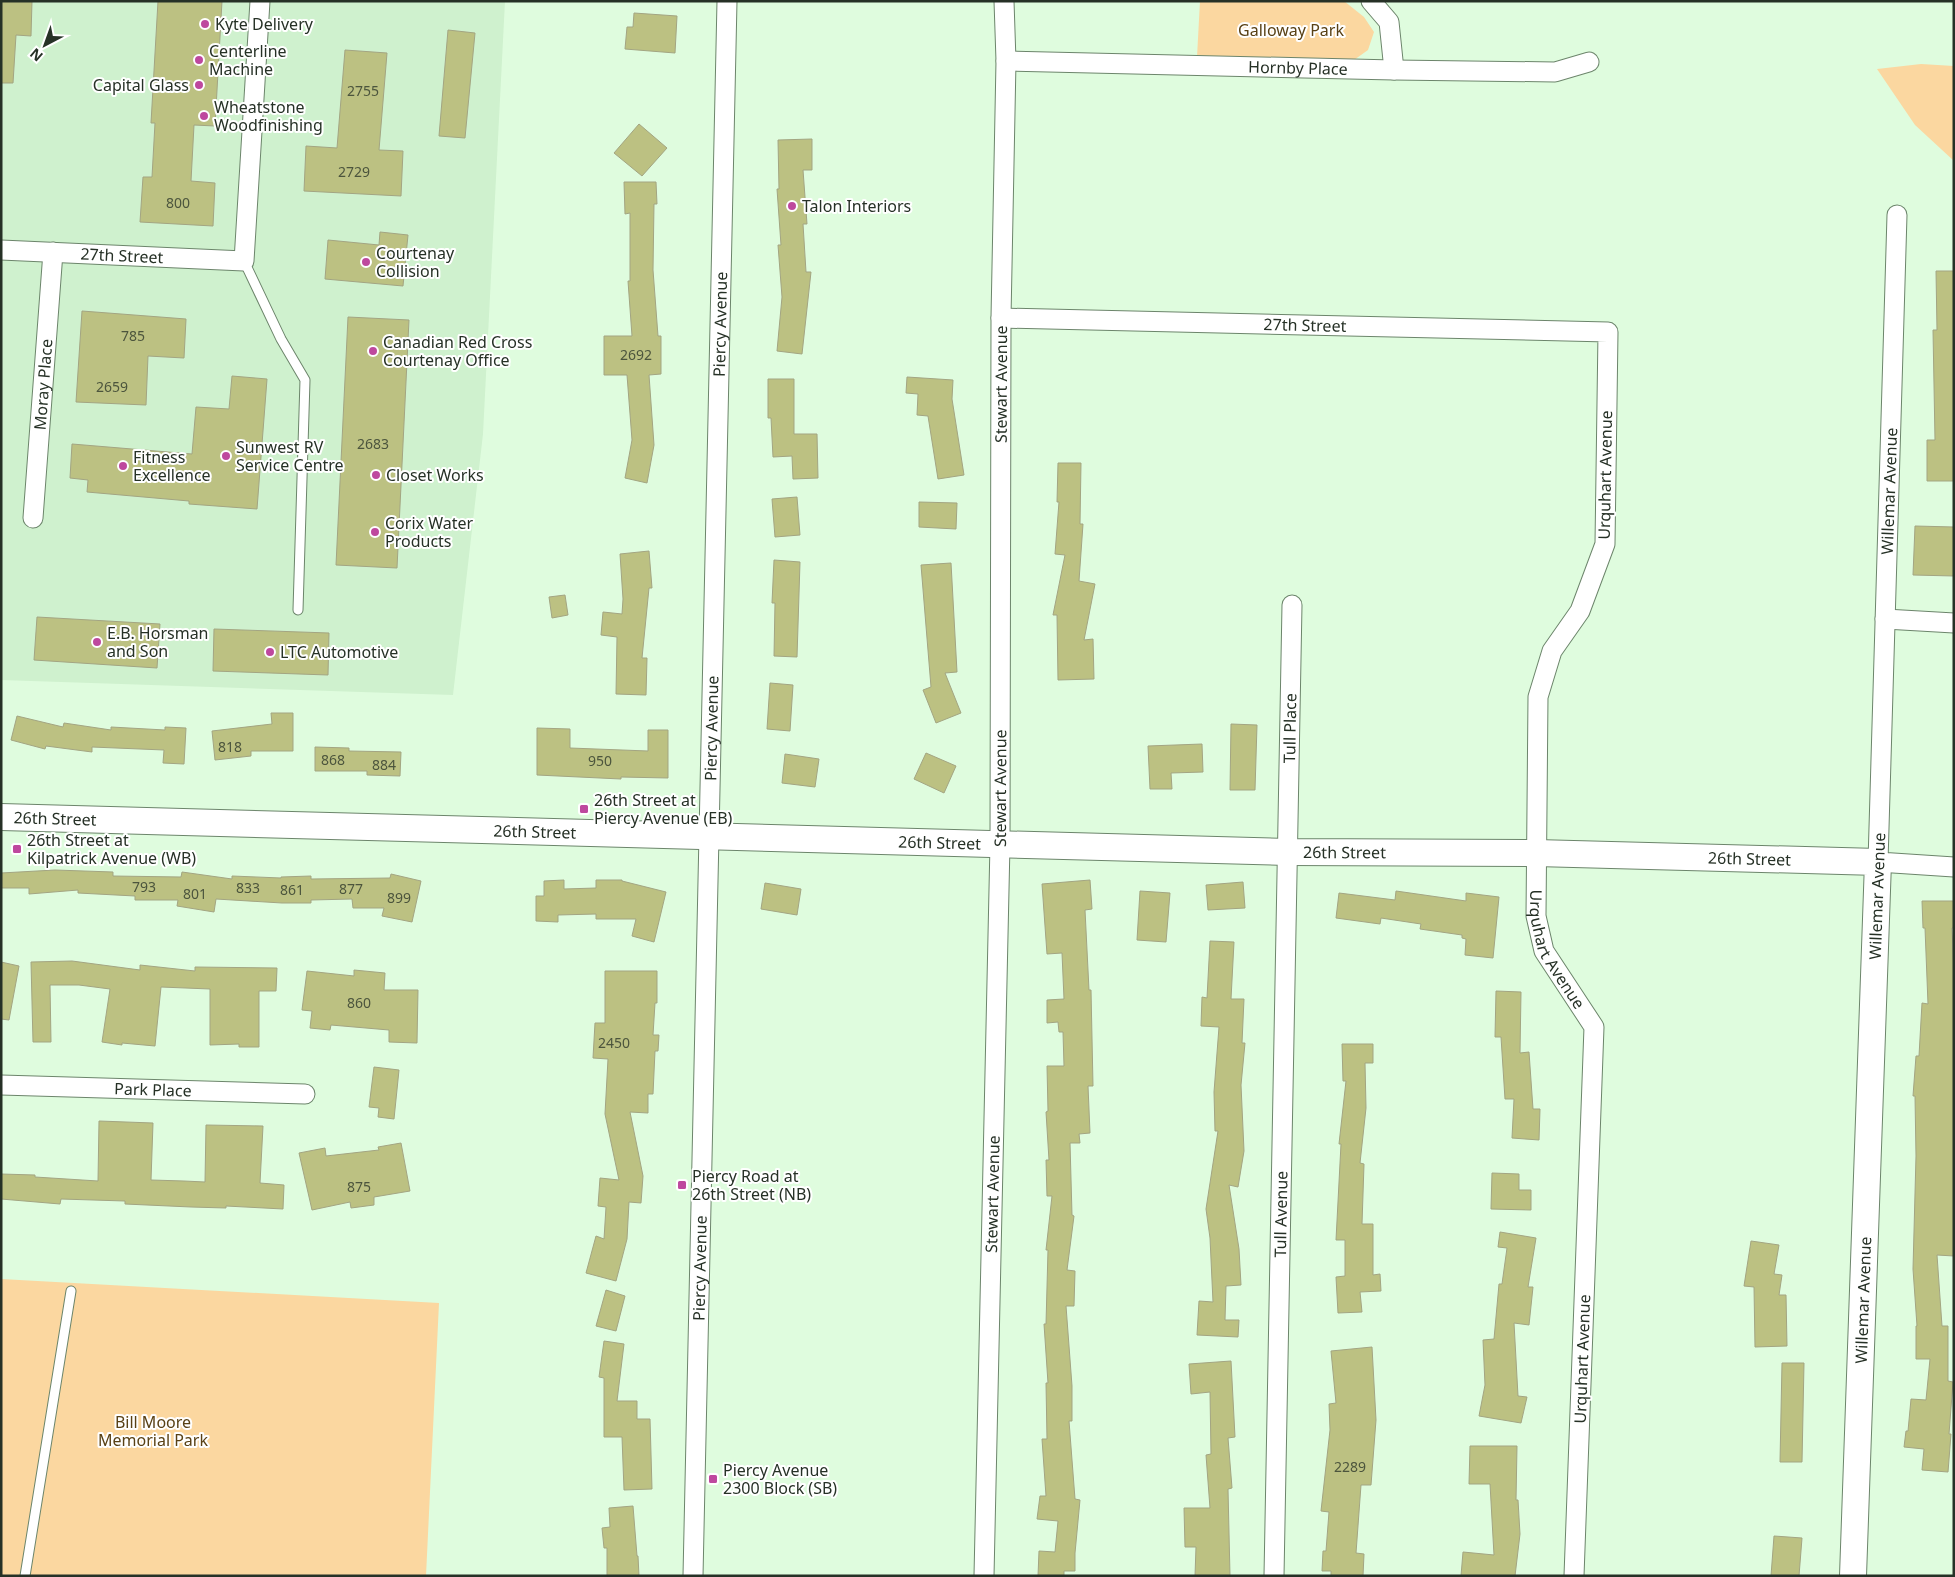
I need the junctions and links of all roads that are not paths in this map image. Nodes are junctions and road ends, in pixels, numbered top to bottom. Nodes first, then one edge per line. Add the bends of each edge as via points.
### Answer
1 (260, 1) edge
2 (727, 1) edge
3 (1004, 1) edge
4 (1371, 1) edge
5 (1006, 61) junction
6 (1589, 62) dead end
7 (1394, 70) junction
8 (1897, 216) dead end
9 (1, 250) edge
10 (53, 252) junction
11 (244, 261) junction
12 (1001, 318) junction
13 (1608, 332) joint
14 (33, 518) dead end
15 (1292, 604) dead end
16 (298, 610) dead end
17 (1885, 619) junction
18 (1954, 623) edge
19 (1, 817) edge
20 (709, 836) junction
21 (1000, 844) junction
22 (1287, 852) junction
23 (1536, 853) junction
24 (1878, 862) junction
25 (1954, 867) edge
26 (1, 1085) edge
27 (305, 1094) dead end
28 (71, 1291) dead end
29 (25, 1576) edge
30 (693, 1576) edge
31 (984, 1576) edge
32 (1274, 1576) edge
33 (1574, 1576) edge
34 (1853, 1576) edge

1 - 11 street
2 - 20 street, Piercy Avenue
3 - 5 street, Stewart Avenue
4 - 7 street via 1389,22
5 - 7 street, Hornby Place
5 - 12 street, Stewart Avenue
6 - 7 street, Hornby Place via 1555,72
8 - 17 street, Willemar Avenue
9 - 10 street, 27th Street
10 - 11 street, 27th Street
10 - 14 street, Moray Place
11 - 16 lane via 280,339 305,380
12 - 13 street, 27th Street
12 - 21 street, Stewart Avenue
13 - 23 street, Urquhart Avenue via 1605,544 1580,611 1552,651 1538,697
15 - 22 street, Tull Place
17 - 18 street
17 - 24 street, Willemar Avenue
19 - 20 street, 26th Street
20 - 21 street, 26th Street
20 - 30 street, Piercy Avenue
21 - 22 street, 26th Street
21 - 31 street, Stewart Avenue
22 - 23 street, 26th Street
22 - 32 street, Tull Avenue
23 - 24 street, 26th Street
23 - 33 street, Urquhart Avenue via 1536,916 1544,951 1594,1028
24 - 25 street
24 - 34 street, Willemar Avenue
26 - 27 street, Park Place
28 - 29 lane

